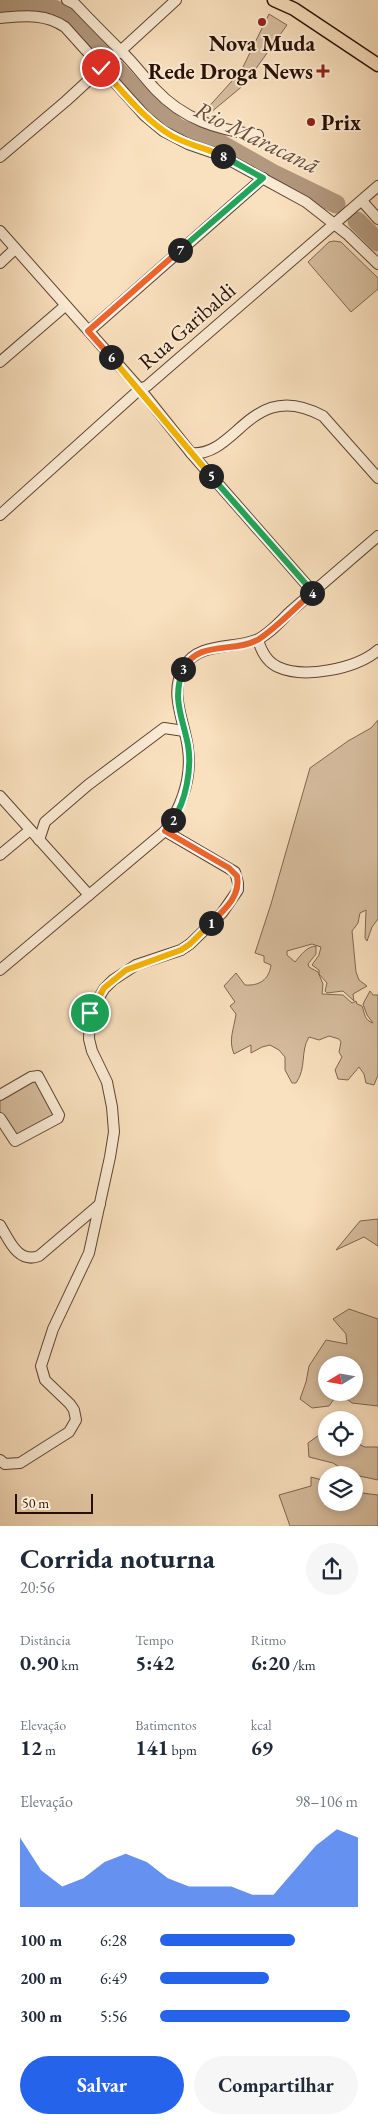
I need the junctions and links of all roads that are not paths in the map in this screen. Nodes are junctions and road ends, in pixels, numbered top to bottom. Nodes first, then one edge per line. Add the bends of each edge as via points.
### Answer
1 (67, 0) edge
2 (176, 0) edge
3 (274, 0) edge
4 (0, 18) edge
5 (118, 53) junction
6 (378, 65) edge
7 (103, 67) junction
8 (258, 135) dead end
9 (0, 157) edge
10 (263, 178) junction
11 (378, 186) edge
12 (362, 201) junction
13 (378, 219) edge
14 (339, 220) junction
15 (0, 231) edge
16 (15, 250) junction
17 (0, 263) edge
18 (378, 264) edge
19 (65, 306) junction
20 (88, 331) junction
21 (0, 362) edge
22 (140, 389) junction
23 (191, 453) junction
24 (378, 478) edge
25 (0, 515) edge
26 (378, 536) edge
27 (313, 592) junction
28 (258, 640) junction
29 (378, 650) edge
30 (184, 731) junction
31 (0, 796) edge
32 (30, 830) junction
33 (165, 831) junction
34 (39, 840) junction
35 (0, 855) edge
36 (88, 895) junction
37 (0, 970) edge
38 (0, 1095) edge
39 (1, 1121) edge
40 (100, 1204) junction
41 (0, 1225) edge
42 (0, 1460) edge

1 - 5 street via 75,4
2 - 5 street
3 - 6 main road via 294,9
4 - 7 street via 38,16 57,21
5 - 7 street
5 - 8 street via 184,114 233,132
7 - 9 street
7 - 10 street via 145,116 163,131 220,155
10 - 14 street
10 - 20 street
11 - 12 street, Rua Garibaldi
12 - 13 street
12 - 14 street, Rua Garibaldi
14 - 18 street
14 - 22 street, Rua Garibaldi
15 - 16 street
16 - 17 street
16 - 19 street
19 - 20 street
19 - 21 street
20 - 22 street
22 - 23 street
22 - 25 street, Rua Garibaldi
23 - 24 street via 212,450 257,413 282,406 297,406 323,416
23 - 27 street
26 - 27 street
27 - 28 street
28 - 29 street via 276,667 292,671 338,668 357,663
28 - 30 street via 207,650 190,658 183,668 176,697
30 - 33 street via 189,762 185,790 175,817
30 - 34 street via 164,728 95,779 45,822
31 - 32 street
32 - 34 street
32 - 35 street
33 - 36 street
33 - 40 street via 234,872 238,890 222,913 190,944 126,970 104,988 90,1013 89,1039 106,1082 114,1132
34 - 36 street
36 - 37 street
38 - 39 street via 32,1076 38,1076 59,1115 15,1142
40 - 41 street via 40,1256 33,1258 26,1258 15,1249
40 - 42 street via 89,1253 53,1329 41,1366 45,1380 74,1410 74,1426 20,1463 5,1464

